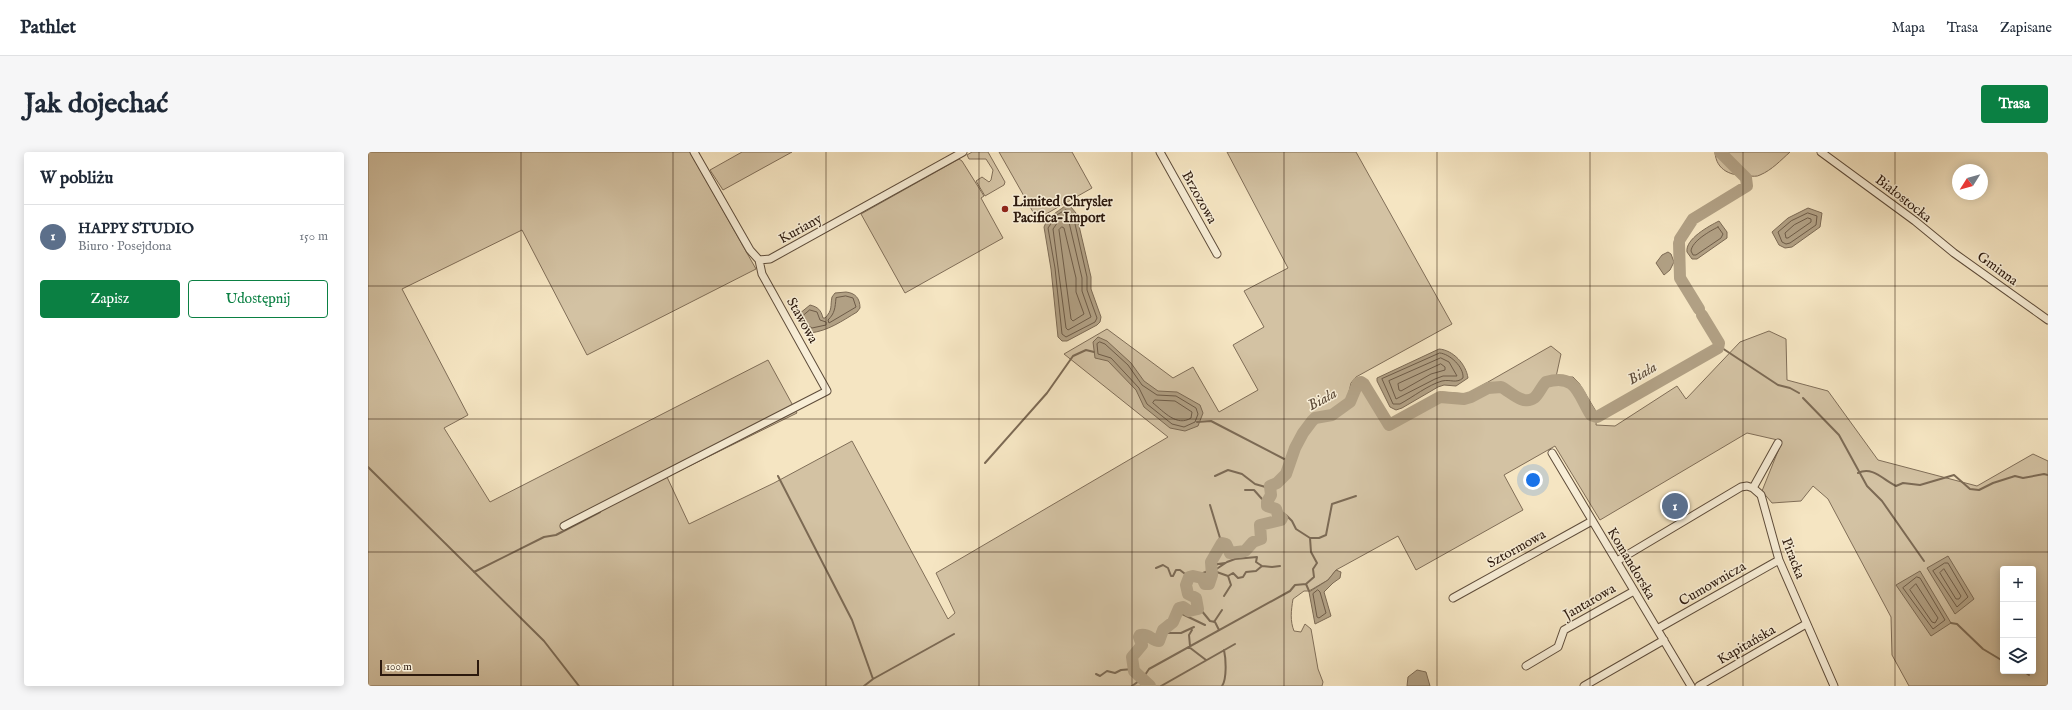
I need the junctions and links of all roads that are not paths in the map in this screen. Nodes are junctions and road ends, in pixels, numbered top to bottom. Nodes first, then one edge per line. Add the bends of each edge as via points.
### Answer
1 (694, 152) edge
2 (963, 152) edge
3 (1160, 152) edge
4 (1821, 152) edge
5 (1932, 236) joint
6 (1217, 254) dead end
7 (759, 260) junction
8 (2048, 320) edge
9 (1778, 443) dead end
10 (1552, 453) dead end
11 (1753, 488) junction
12 (1592, 521) junction
13 (564, 526) dead end
14 (1779, 560) junction
15 (1617, 561) junction
16 (1634, 591) junction
17 (1453, 598) dead end
18 (1806, 624) junction
19 (1657, 629) junction
20 (1664, 640) junction
21 (1526, 666) dead end
22 (1584, 686) edge
23 (1691, 686) edge
24 (1699, 686) edge
25 (1834, 686) edge

1 - 7 street via 750,250
2 - 7 street, Kuriany via 770,259
3 - 6 street, Brzozowa
4 - 5 street, Białostocka
5 - 8 street, Gminna
7 - 13 street, Stawowa via 762,274 827,391
9 - 11 street
10 - 12 street, Komandorska
11 - 14 street, Piracka via 1763,500
11 - 15 street via 1741,487
12 - 15 street, Komandorska
12 - 17 street, Sztormowa
14 - 18 street, Piracka
14 - 19 street, Cumownicza
15 - 16 street, Komandorska
16 - 19 street, Komandorska
16 - 21 street, Jantarowa via 1564,630 1558,647
18 - 24 street, Kapitańska
18 - 25 street, Piracka
19 - 20 street, Komandorska
20 - 22 street
20 - 23 street, Komandorska

